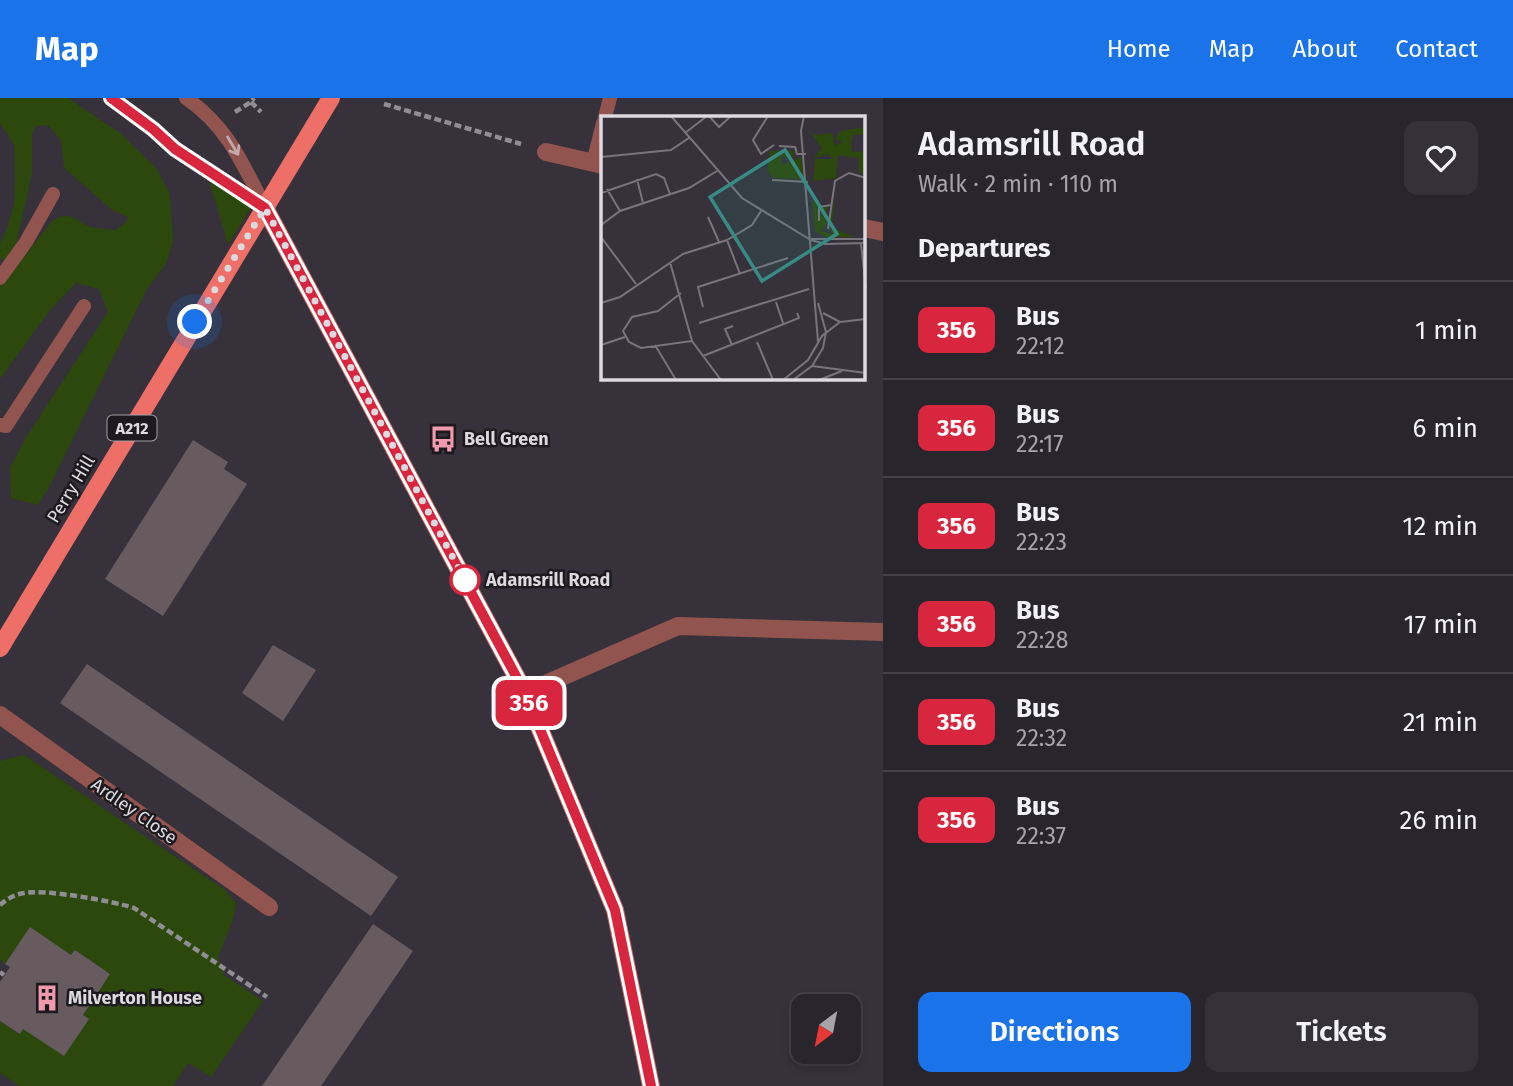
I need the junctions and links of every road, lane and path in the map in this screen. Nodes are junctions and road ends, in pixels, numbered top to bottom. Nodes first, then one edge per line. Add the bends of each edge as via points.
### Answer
1 (111, 98) edge
2 (186, 98) edge
3 (331, 98) edge
4 (610, 98) edge
5 (253, 100) edge
6 (384, 104) dead end
7 (235, 112) dead end
8 (261, 112) dead end
9 (605, 116) edge
10 (601, 139) edge
11 (547, 152) joint
12 (598, 164) edge
13 (53, 194) dead end
14 (265, 208) junction
15 (0, 278) edge
16 (85, 306) dead end
17 (0, 425) edge
18 (883, 632) edge
19 (0, 648) edge
20 (525, 693) junction
21 (0, 715) edge
22 (0, 905) edge
23 (269, 906) dead end
24 (267, 997) dead end
25 (651, 1086) edge

1 - 14 lane via 175,149
2 -> 14 lane via 207,113 233,143
3 - 14 main road, A212
4 - 9 lane
5 - 7 path
5 - 8 path
6 - 11 path
10 - 12 lane
11 - 12 street
13 - 15 lane
14 - 19 main road, Perry Hill / A212
14 - 20 main road
16 - 17 lane via 6,426
18 - 20 street via 678,626
20 - 25 main road via 615,910
21 - 23 street, Ardley Close
22 - 24 path via 25,892 42,892 134,908

